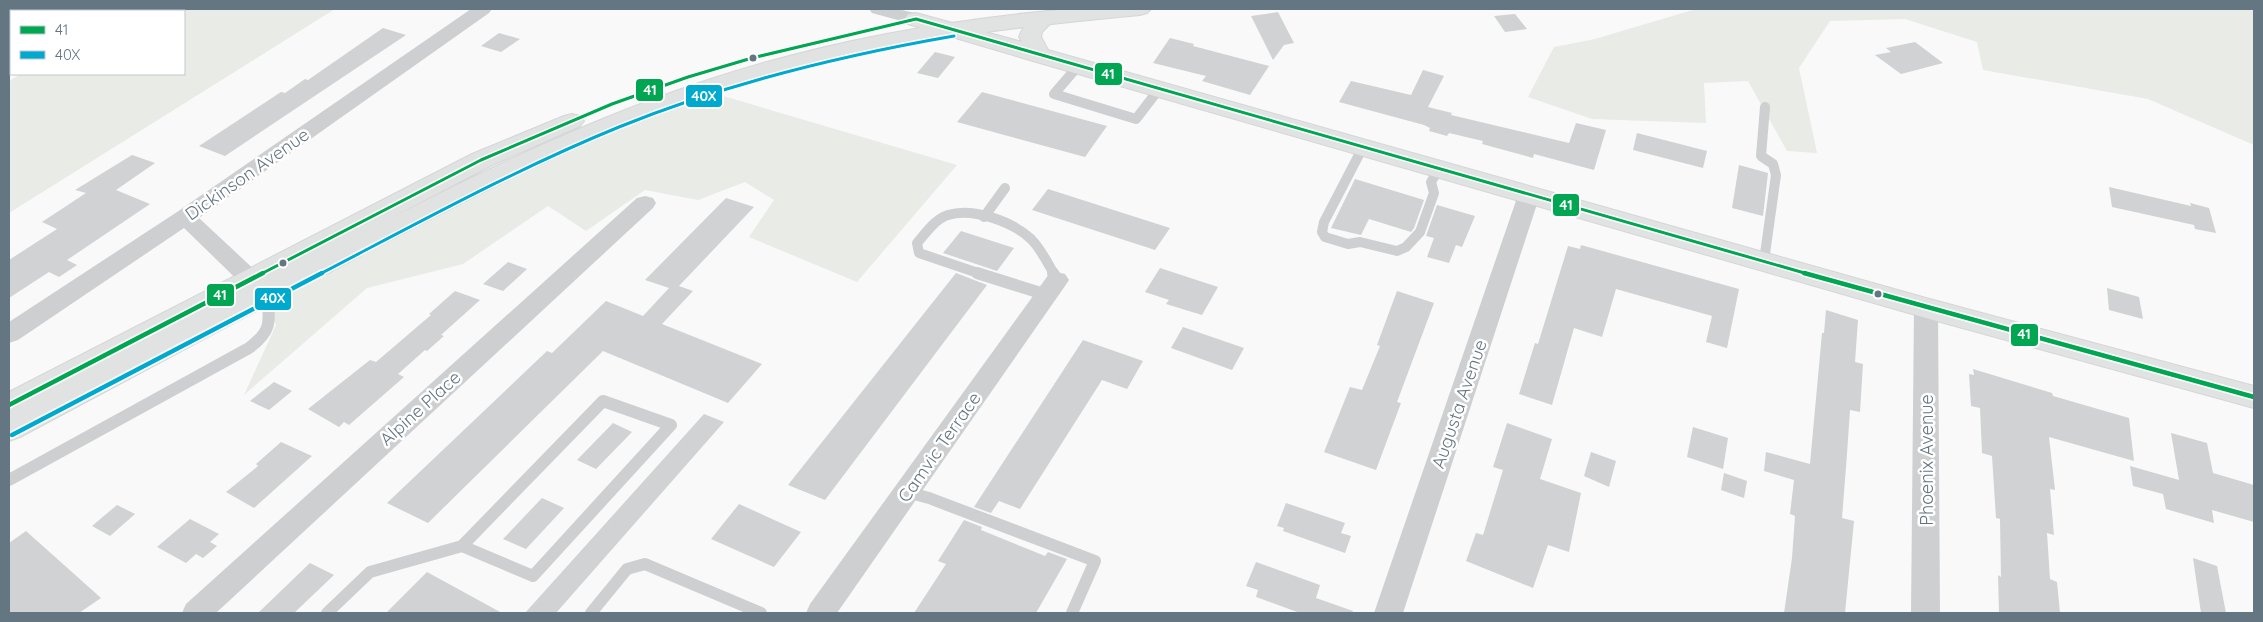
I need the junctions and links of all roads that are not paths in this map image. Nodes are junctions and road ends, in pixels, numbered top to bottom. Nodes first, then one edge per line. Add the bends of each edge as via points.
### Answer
1 (483, 9) edge
2 (878, 9) edge
3 (986, 9) edge
4 (1140, 9) edge
5 (1046, 17) junction
6 (916, 19) junction
7 (954, 30) junction
8 (1041, 56) junction
9 (1078, 66) junction
10 (1159, 89) junction
11 (1765, 107) dead end
12 (581, 127) junction
13 (1363, 147) junction
14 (1439, 169) junction
15 (1005, 188) dead end
16 (1529, 195) junction
17 (645, 203) dead end
18 (185, 217) junction
19 (984, 217) junction
20 (1764, 262) junction
21 (259, 287) junction
22 (1052, 288) junction
23 (1926, 308) junction
24 (9, 334) edge
25 (2254, 397) edge
26 (9, 405) edge
27 (9, 429) edge
28 (9, 480) edge
29 (907, 492) junction
30 (462, 546) junction
31 (826, 612) edge
32 (196, 613) edge
33 (327, 613) edge
34 (591, 613) edge
35 (762, 613) edge
36 (1072, 613) edge
37 (1388, 613) edge
38 (1925, 613) edge

1 - 18 street, Dickinson Avenue
2 - 6 street
3 - 6 main road
4 - 5 main road
5 - 7 main road
5 - 8 main road via 1032,30 1030,37
6 - 7 main road
6 - 12 main road via 827,38 681,80
7 - 8 main road
7 - 12 main road via 894,39 811,58 712,86 624,118
8 - 9 main road
9 - 10 main road
9 - 10 lane via 1054,94 1136,119
10 - 13 main road
11 - 20 lane via 1761,156 1773,164 1776,175
12 - 21 main road via 467,189
13 - 14 main road
13 - 14 lane via 1324,222 1322,232 1326,237 1348,244 1360,242 1397,252 1402,250 1420,232 1434,193 1431,182
14 - 16 main road
15 - 19 lane
16 - 20 main road
16 - 37 street, Augusta Avenue
17 - 32 street, Alpine Place
18 - 21 street
18 - 24 street, Dickinson Avenue
19 - 22 lane via 1023,231 1031,238 1042,253
19 - 22 lane via 968,212 947,215 917,243 919,252
20 - 23 main road
21 - 26 main road
21 - 27 main road
21 - 28 lane via 269,329 264,338
22 - 29 street, Camvic Terrace
23 - 25 main road
23 - 38 street, Phoenix Avenue
29 - 31 street, Camvic Terrace
29 - 36 lane via 1095,561
30 - 30 lane via 603,401 671,425 533,576
30 - 33 lane via 370,572
34 - 35 lane via 627,569 644,564

